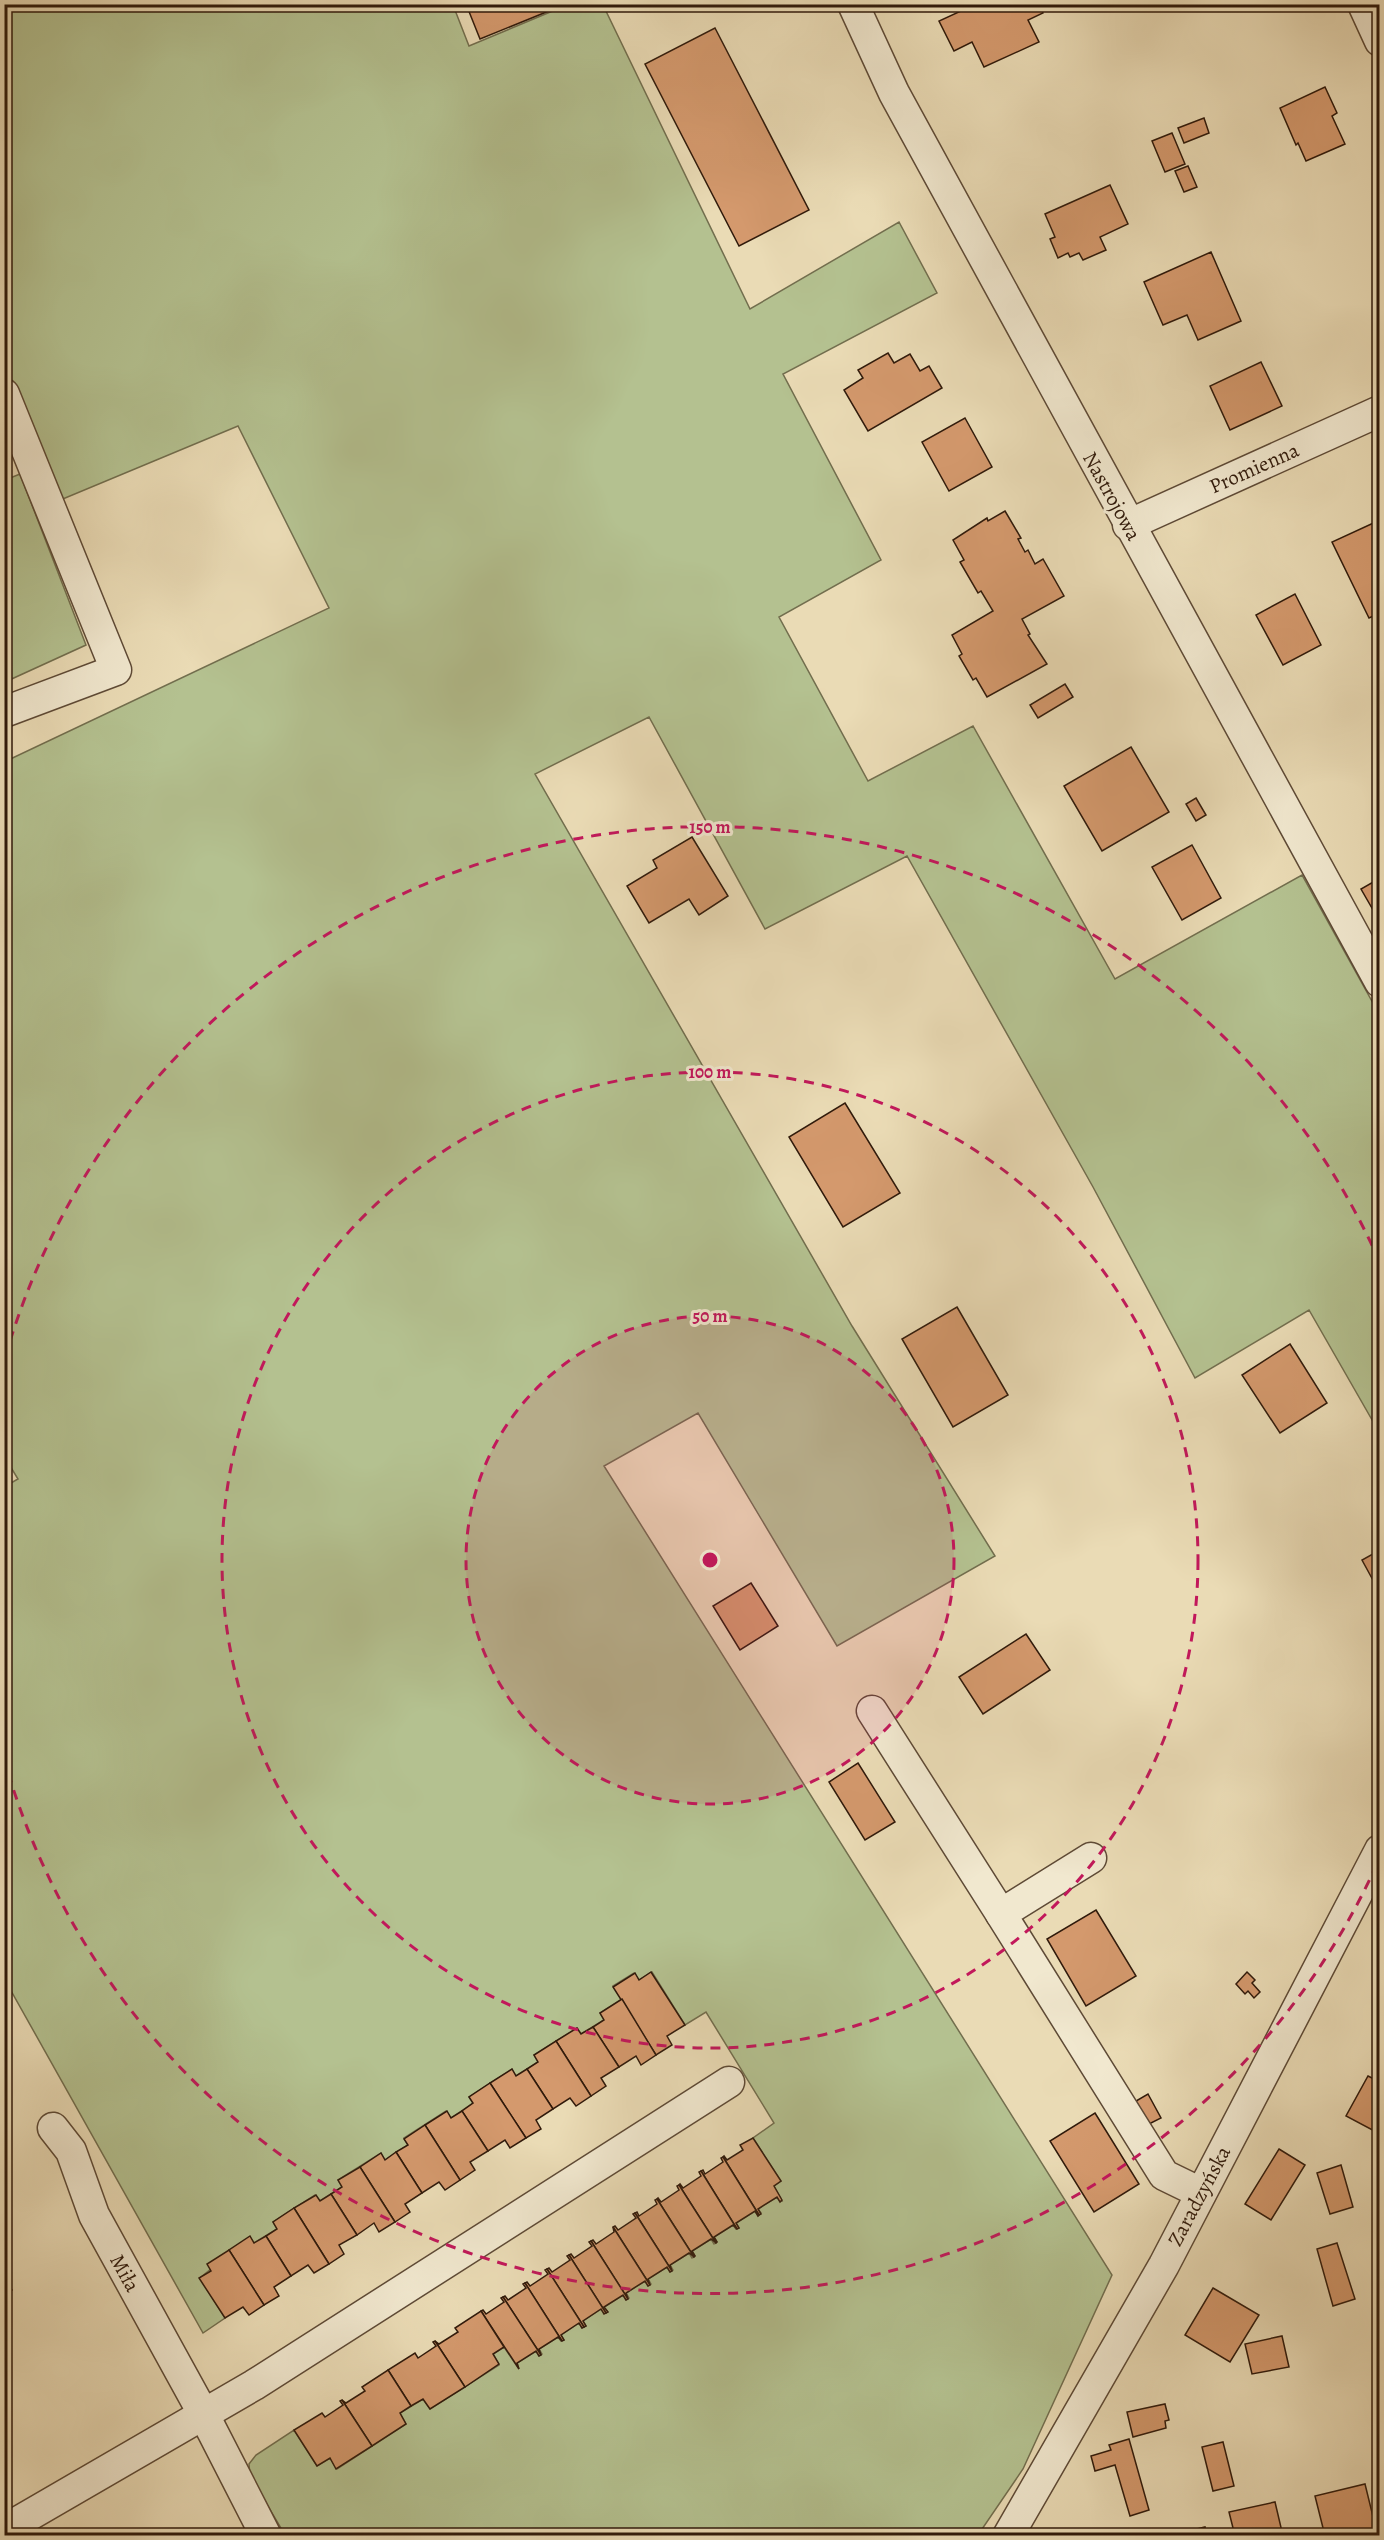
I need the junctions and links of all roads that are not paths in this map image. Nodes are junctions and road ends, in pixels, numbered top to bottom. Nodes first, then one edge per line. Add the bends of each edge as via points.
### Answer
1 (853, 4) edge
2 (1363, 4) edge
3 (1380, 41) edge
4 (4, 394) edge
5 (1380, 411) edge
6 (1128, 525) junction
7 (4, 712) edge
8 (1380, 982) edge
9 (872, 1711) dead end
10 (1380, 1850) edge
11 (1091, 1858) dead end
12 (1001, 1914) junction
13 (729, 2082) dead end
14 (53, 2128) dead end
15 (1201, 2193) junction
16 (204, 2415) junction
17 (4, 2530) edge
18 (266, 2535) edge
19 (1008, 2535) edge

1 - 6 street, Nastrojowa via 899,103
2 - 3 street
4 - 7 street via 116,670
5 - 6 street, Promienna
6 - 8 street, Nastrojowa
9 - 12 street
10 - 15 street, Zaradzyńska
11 - 12 street
12 - 15 street via 1164,2175
13 - 16 street
14 - 16 street, Miła via 71,2151 94,2215
15 - 19 street, Zaradzyńska via 1164,2265
16 - 17 street
16 - 18 street, Miła

